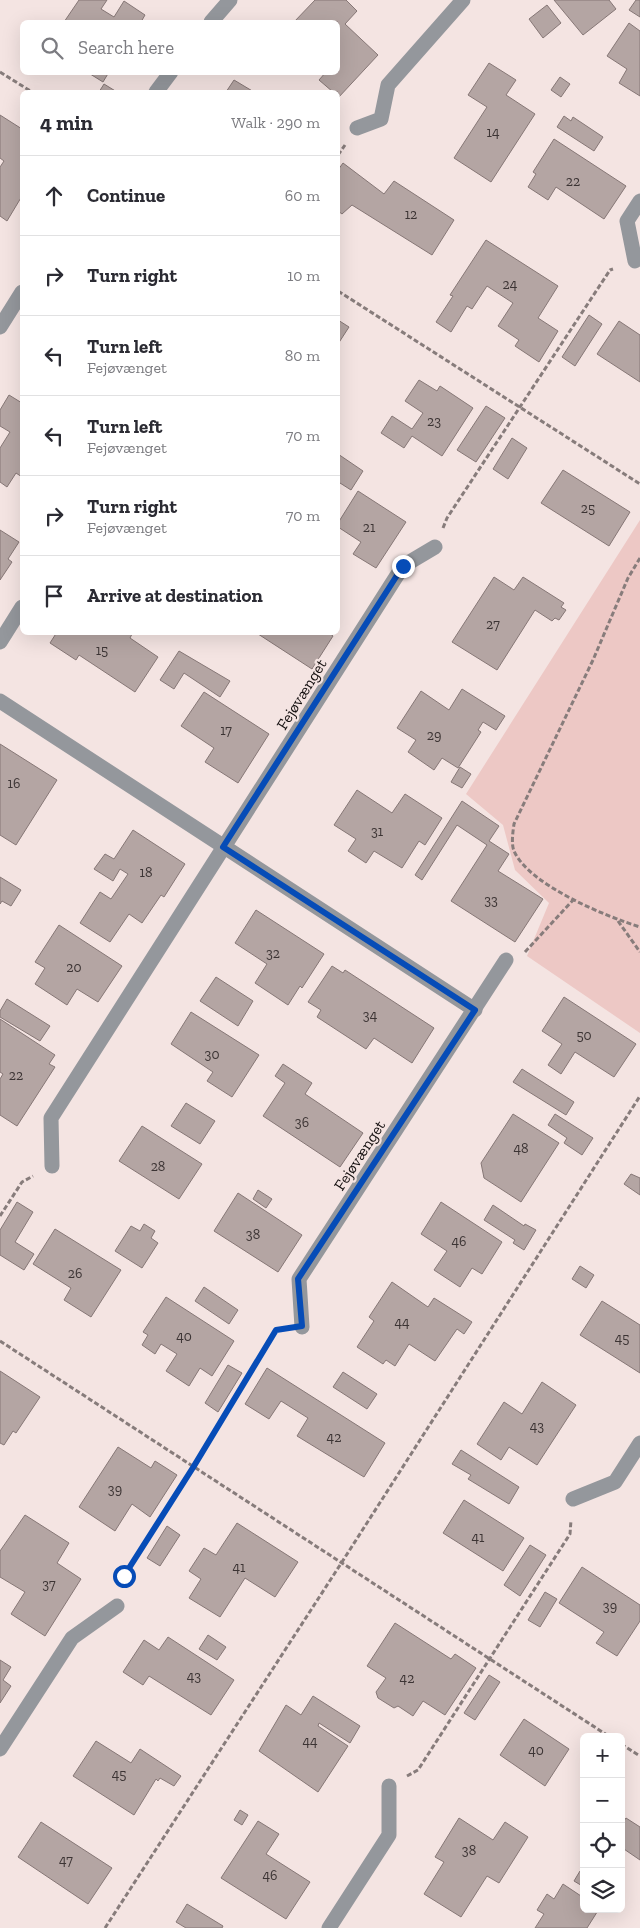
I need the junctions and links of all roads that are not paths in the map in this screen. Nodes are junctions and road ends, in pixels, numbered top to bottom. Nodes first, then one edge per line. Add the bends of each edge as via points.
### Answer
1 (230, 0) edge
2 (463, 0) edge
3 (213, 20) edge
4 (169, 75) edge
5 (158, 90) edge
6 (357, 128) dead end
7 (640, 201) edge
8 (635, 261) road end
9 (20, 295) edge
10 (0, 327) edge
11 (435, 547) road end
12 (20, 610) edge
13 (0, 642) edge
14 (0, 700) edge
15 (223, 847) junction
16 (506, 960) road end
17 (475, 1010) junction
18 (52, 1166) road end
19 (302, 1326) road end
20 (640, 1442) edge
21 (573, 1500) road end
22 (117, 1606) road end
23 (0, 1749) edge
24 (389, 1786) road end
25 (329, 1928) edge

1 - 3 street
2 - 6 street via 388,85 382,119
4 - 5 street
7 - 8 street via 627,221
9 - 10 street
11 - 15 street, Fejøvænget via 403,566
12 - 13 street
14 - 15 street
15 - 17 street
15 - 18 street, Fejøvænget via 51,1118
16 - 17 street, Fejøvænget
17 - 19 street, Fejøvænget via 298,1279
20 - 21 street via 614,1482
22 - 23 street via 72,1638
24 - 25 street via 388,1835

